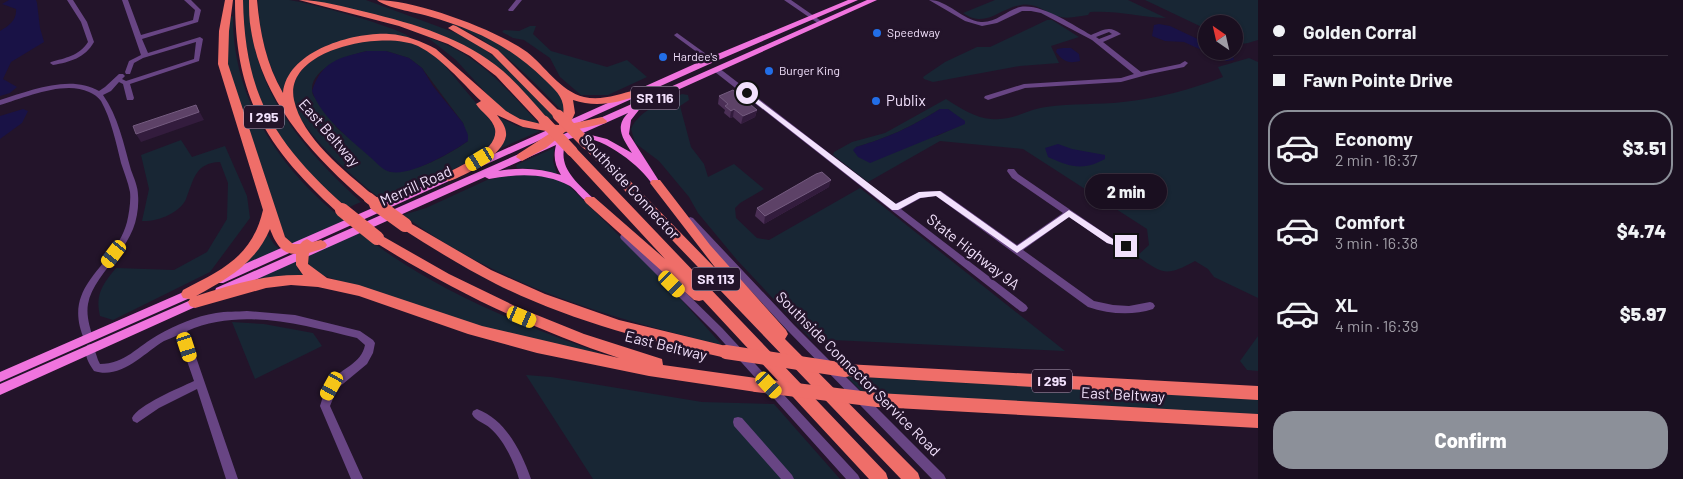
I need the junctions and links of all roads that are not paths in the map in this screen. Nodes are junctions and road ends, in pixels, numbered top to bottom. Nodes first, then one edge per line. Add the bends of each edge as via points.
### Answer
1 (70, 0) edge
2 (125, 0) edge
3 (187, 0) edge
4 (229, 0) edge
5 (239, 0) edge
6 (253, 0) edge
7 (302, 0) edge
8 (375, 0) edge
9 (381, 0) edge
10 (519, 0) edge
11 (786, 0) edge
12 (854, 0) edge
13 (873, 0) edge
14 (937, 1) edge
15 (511, 10) dead end
16 (370, 17) junction
17 (812, 17) junction
18 (821, 23) junction
19 (677, 35) dead end
20 (1091, 37) junction
21 (138, 38) junction
22 (760, 39) junction
23 (1098, 42) junction
24 (437, 53) junction
25 (146, 55) junction
26 (711, 60) junction
27 (52, 63) dead end
28 (1185, 63) dead end
29 (717, 70) junction
30 (1139, 74) junction
31 (117, 79) junction
32 (126, 83) junction
33 (562, 90) junction
34 (636, 93) junction
35 (99, 94) junction
36 (130, 98) dead end
37 (988, 98) dead end
38 (652, 99) junction
39 (0, 103) edge
40 (501, 113) junction
41 (602, 121) junction
42 (298, 124) junction
43 (564, 132) junction
44 (522, 157) joint
45 (647, 170) junction
46 (1011, 171) dead end
47 (449, 178) junction
48 (468, 181) junction
49 (656, 183) junction
50 (572, 184) junction
51 (590, 200) junction
52 (895, 208) junction
53 (268, 210) junction
54 (1069, 213) junction
55 (1126, 246) dead end
56 (305, 247) junction
57 (1017, 250) junction
58 (339, 286) junction
59 (187, 298) junction
60 (1150, 306) dead end
61 (1023, 308) dead end
62 (735, 324) junction
63 (181, 328) junction
64 (113, 332) junction
65 (89, 343) junction
66 (734, 381) junction
67 (199, 383) junction
68 (2, 385) edge
69 (1258, 394) edge
70 (847, 413) junction
71 (477, 414) dead end
72 (137, 418) dead end
73 (1258, 421) edge
74 (738, 422) dead end
75 (232, 479) edge
76 (357, 479) edge
77 (525, 479) edge
78 (788, 479) edge
79 (854, 479) edge
80 (880, 479) edge
81 (912, 479) edge
82 (940, 479) edge

1 - 27 street via 84,22 90,42 82,54
2 - 21 street
3 - 21 street via 198,10 196,21
4 - 53 highway via 223,64
5 - 66 highway, East Beltway / I 295, bridge via 242,60 251,90 269,127 291,158 342,210 378,238 445,280 533,322 603,348
6 - 42 highway, East Beltway / I 295 via 262,60 278,97
7 - 16 highway, Southside Connector / SR 113
8 - 70 highway, Southside Connector / SR 113, bridge via 455,29 508,63
9 - 33 highway via 495,37 530,59
10 - 15 street
11 - 17 street
12 - 17 main road, SR 116
13 - 18 main road, SR 116
14 - 20 street via 967,20 982,24 995,22 1021,9 1036,10
16 - 40 highway via 418,36 442,51
16 - 62 highway, Southside Connector / SR 113, bridge via 428,33 469,51 494,68
17 - 18 street
17 - 22 main road, SR 116
18 - 29 main road, SR 116
19 - 26 street
20 - 23 street
20 - 23 street via 1109,30 1118,34
21 - 25 street
22 - 26 main road, SR 116
22 - 29 main road via 723,58
23 - 30 street
24 - 40 highway
24 - 42 highway via 416,41 386,37 350,41 323,52 293,76 288,87 289,105
24 - 47 highway via 497,123 500,132 499,142 488,154
25 - 31 street
25 - 32 street via 200,39 197,60
26 - 34 main road, SR 116
26 - 41 main road via 712,65 706,71 621,108
28 - 30 street
29 - 38 main road, SR 116
29 - 52 street, State Highway 9A
30 - 37 street via 1122,80 1024,86
31 - 32 street
31 - 35 street
32 - 36 street
33 - 34 highway via 576,98 596,102
33 - 43 highway via 570,108
34 - 43 main road, SR 116 via 602,108
35 - 39 street via 82,88 55,88
35 - 65 street via 107,106 134,192 134,202 129,230 92,281 84,298 82,322
38 - 41 main road, SR 116
38 - 45 main road via 635,110 625,130 627,139
40 - 43 highway via 524,124
41 - 43 highway
42 - 69 highway, East Beltway / I 295, bridge via 330,164 369,198 443,249 515,287 581,313 669,340 845,370
43 - 44 highway
43 - 45 main road via 614,144
43 - 47 main road, Merrill Road via 528,141
43 - 50 main road via 559,159 564,175
44 - 48 main road, Merrill Road
45 - 49 main road
46 - 54 street
47 - 56 main road, Merrill Road
48 - 50 main road via 528,171 554,176
48 - 56 main road, Merrill Road
49 - 70 highway via 706,248
49 - 82 street, Southside Connector Service Road via 755,291
50 - 51 main road
51 - 62 highway via 714,310
51 - 79 street via 719,331
52 - 57 street via 919,195 938,193
52 - 61 street, State Highway 9A
53 - 56 highway via 280,239
53 - 59 highway via 263,235 256,247 234,267
54 - 55 street via 1110,241
54 - 57 street
56 - 58 highway via 301,264 307,272
56 - 59 main road, Merrill Road
57 - 60 street via 1091,304 1142,309
58 - 59 highway via 309,281 275,281
58 - 66 highway via 517,341 680,376
59 - 64 main road, Merrill Road
59 - 64 main road, Merrill Road
59 - 65 main road
62 - 80 highway, Southside Connector / SR 113
63 - 65 street via 111,368 98,368 93,362
63 - 67 street
63 - 76 street via 216,317 247,315 295,319 360,335 370,343 366,360 332,386 325,406
64 - 65 main road, Merrill Road
65 - 68 main road, Merrill Road
66 - 73 highway, East Beltway / I 295, bridge via 877,400
67 - 72 street
67 - 75 street
70 - 81 highway, Southside Connector / SR 113
71 - 77 street via 497,427 522,468
74 - 78 street

